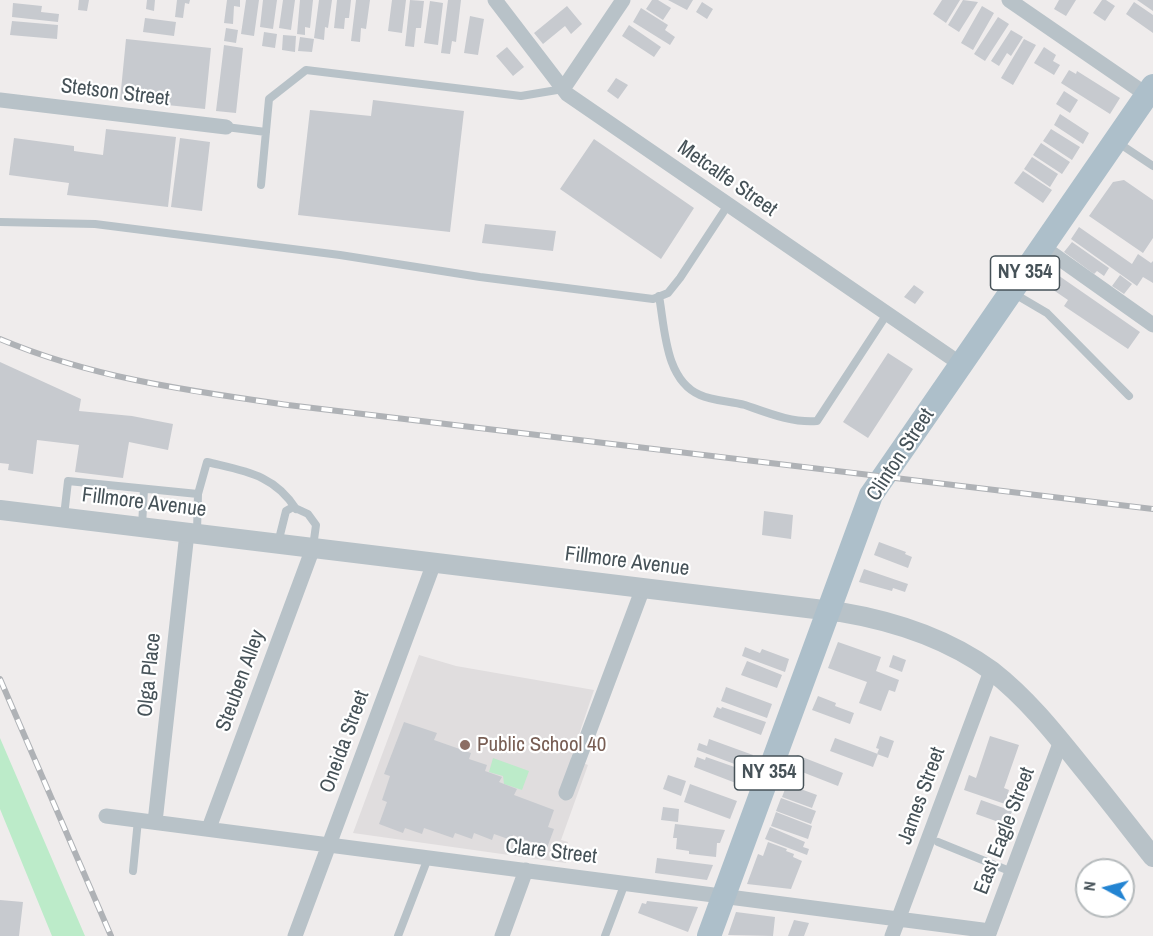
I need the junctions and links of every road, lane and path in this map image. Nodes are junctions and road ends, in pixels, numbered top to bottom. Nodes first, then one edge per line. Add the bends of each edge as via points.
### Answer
1 (495, 0) edge
2 (623, 0) edge
3 (1009, 0) edge
4 (563, 89) junction
5 (1150, 90) edge
6 (0, 100) edge
7 (226, 127) joint
8 (266, 132) junction
9 (1115, 141) junction
10 (1153, 166) edge
11 (261, 185) dead end
12 (728, 205) junction
13 (0, 222) edge
14 (1043, 247) junction
15 (1012, 292) junction
16 (659, 296) junction
17 (887, 314) junction
18 (1153, 326) edge
19 (962, 365) junction
20 (1130, 396) dead end
21 (144, 489) junction
22 (198, 494) junction
23 (296, 508) junction
24 (0, 510) edge
25 (64, 518) junction
26 (142, 527) junction
27 (192, 533) junction
28 (278, 544) junction
29 (313, 548) junction
30 (434, 563) junction
31 (643, 588) junction
32 (830, 611) junction
33 (990, 671) junction
34 (1061, 741) junction
35 (566, 793) dead end
36 (106, 816) dead end
37 (138, 820) junction
38 (155, 822) junction
39 (209, 828) junction
40 (938, 842) dead end
41 (329, 845) junction
42 (1153, 857) edge
43 (428, 858) junction
44 (526, 870) junction
45 (134, 871) dead end
46 (1012, 872) junction
47 (626, 883) junction
48 (723, 896) junction
49 (899, 919) junction
50 (989, 933) edge
51 (295, 936) edge
52 (398, 936) edge
53 (502, 936) edge
54 (605, 936) edge
55 (709, 936) edge
56 (892, 936) edge

1 - 4 street, Metcalfe Street
2 - 4 street
3 - 5 street
4 - 8 lane via 521,96 306,70 269,99
4 - 12 street, Metcalfe Street
5 - 9 main road, Clinton Street / NY 354
6 - 7 street, Stetson Street
7 - 8 lane
8 - 11 lane
9 - 10 lane
9 - 14 main road, Clinton Street / NY 354
12 - 16 lane via 680,278 668,293
12 - 17 street, Metcalfe Street
13 - 16 lane via 95,224 480,277 653,299
14 - 15 main road, Clinton Street / NY 354
14 - 18 street
15 - 19 main road, Clinton Street / NY 354
15 - 20 lane via 1047,313
16 - 17 lane via 673,366 685,387 701,396 806,422 817,421
17 - 19 street, Metcalfe Street
19 - 32 main road, Clinton Street / NY 354 via 872,495
21 - 22 lane
21 - 25 lane via 68,481
21 - 26 lane
22 - 23 lane via 207,462 266,479 280,488
22 - 27 lane
23 - 28 lane via 286,511
23 - 29 lane via 308,514 316,525
24 - 25 street, Fillmore Avenue
25 - 26 street, Fillmore Avenue
26 - 27 street, Fillmore Avenue
27 - 28 street, Fillmore Avenue
27 - 38 street, Olga Place
28 - 29 street, Fillmore Avenue
29 - 30 street, Fillmore Avenue
29 - 39 street, Steuben Alley
30 - 31 street, Fillmore Avenue
30 - 41 street, Oneida Street
31 - 32 street, Fillmore Avenue
31 - 35 street
32 - 33 street, Fillmore Avenue via 904,626 963,653
32 - 48 main road, Clinton Street / NY 354
33 - 34 street, Fillmore Avenue via 1025,699
33 - 49 street, James Street
34 - 42 street, Fillmore Avenue
34 - 46 street, East Eagle Street
36 - 37 street, Clare Street
37 - 38 street, Clare Street
37 - 45 lane
38 - 39 street, Clare Street
39 - 41 street, Clare Street
40 - 46 lane
41 - 43 street, Clare Street
41 - 51 street, Oneida Street
43 - 44 street, Clare Street
43 - 52 lane
44 - 47 street, Clare Street
44 - 53 street
46 - 50 street, East Eagle Street
47 - 48 street, Clare Street
47 - 54 lane
48 - 49 street, Clare Street
48 - 55 main road, Clinton Street / NY 354
49 - 50 street, Clare Street
49 - 56 street, James Street

